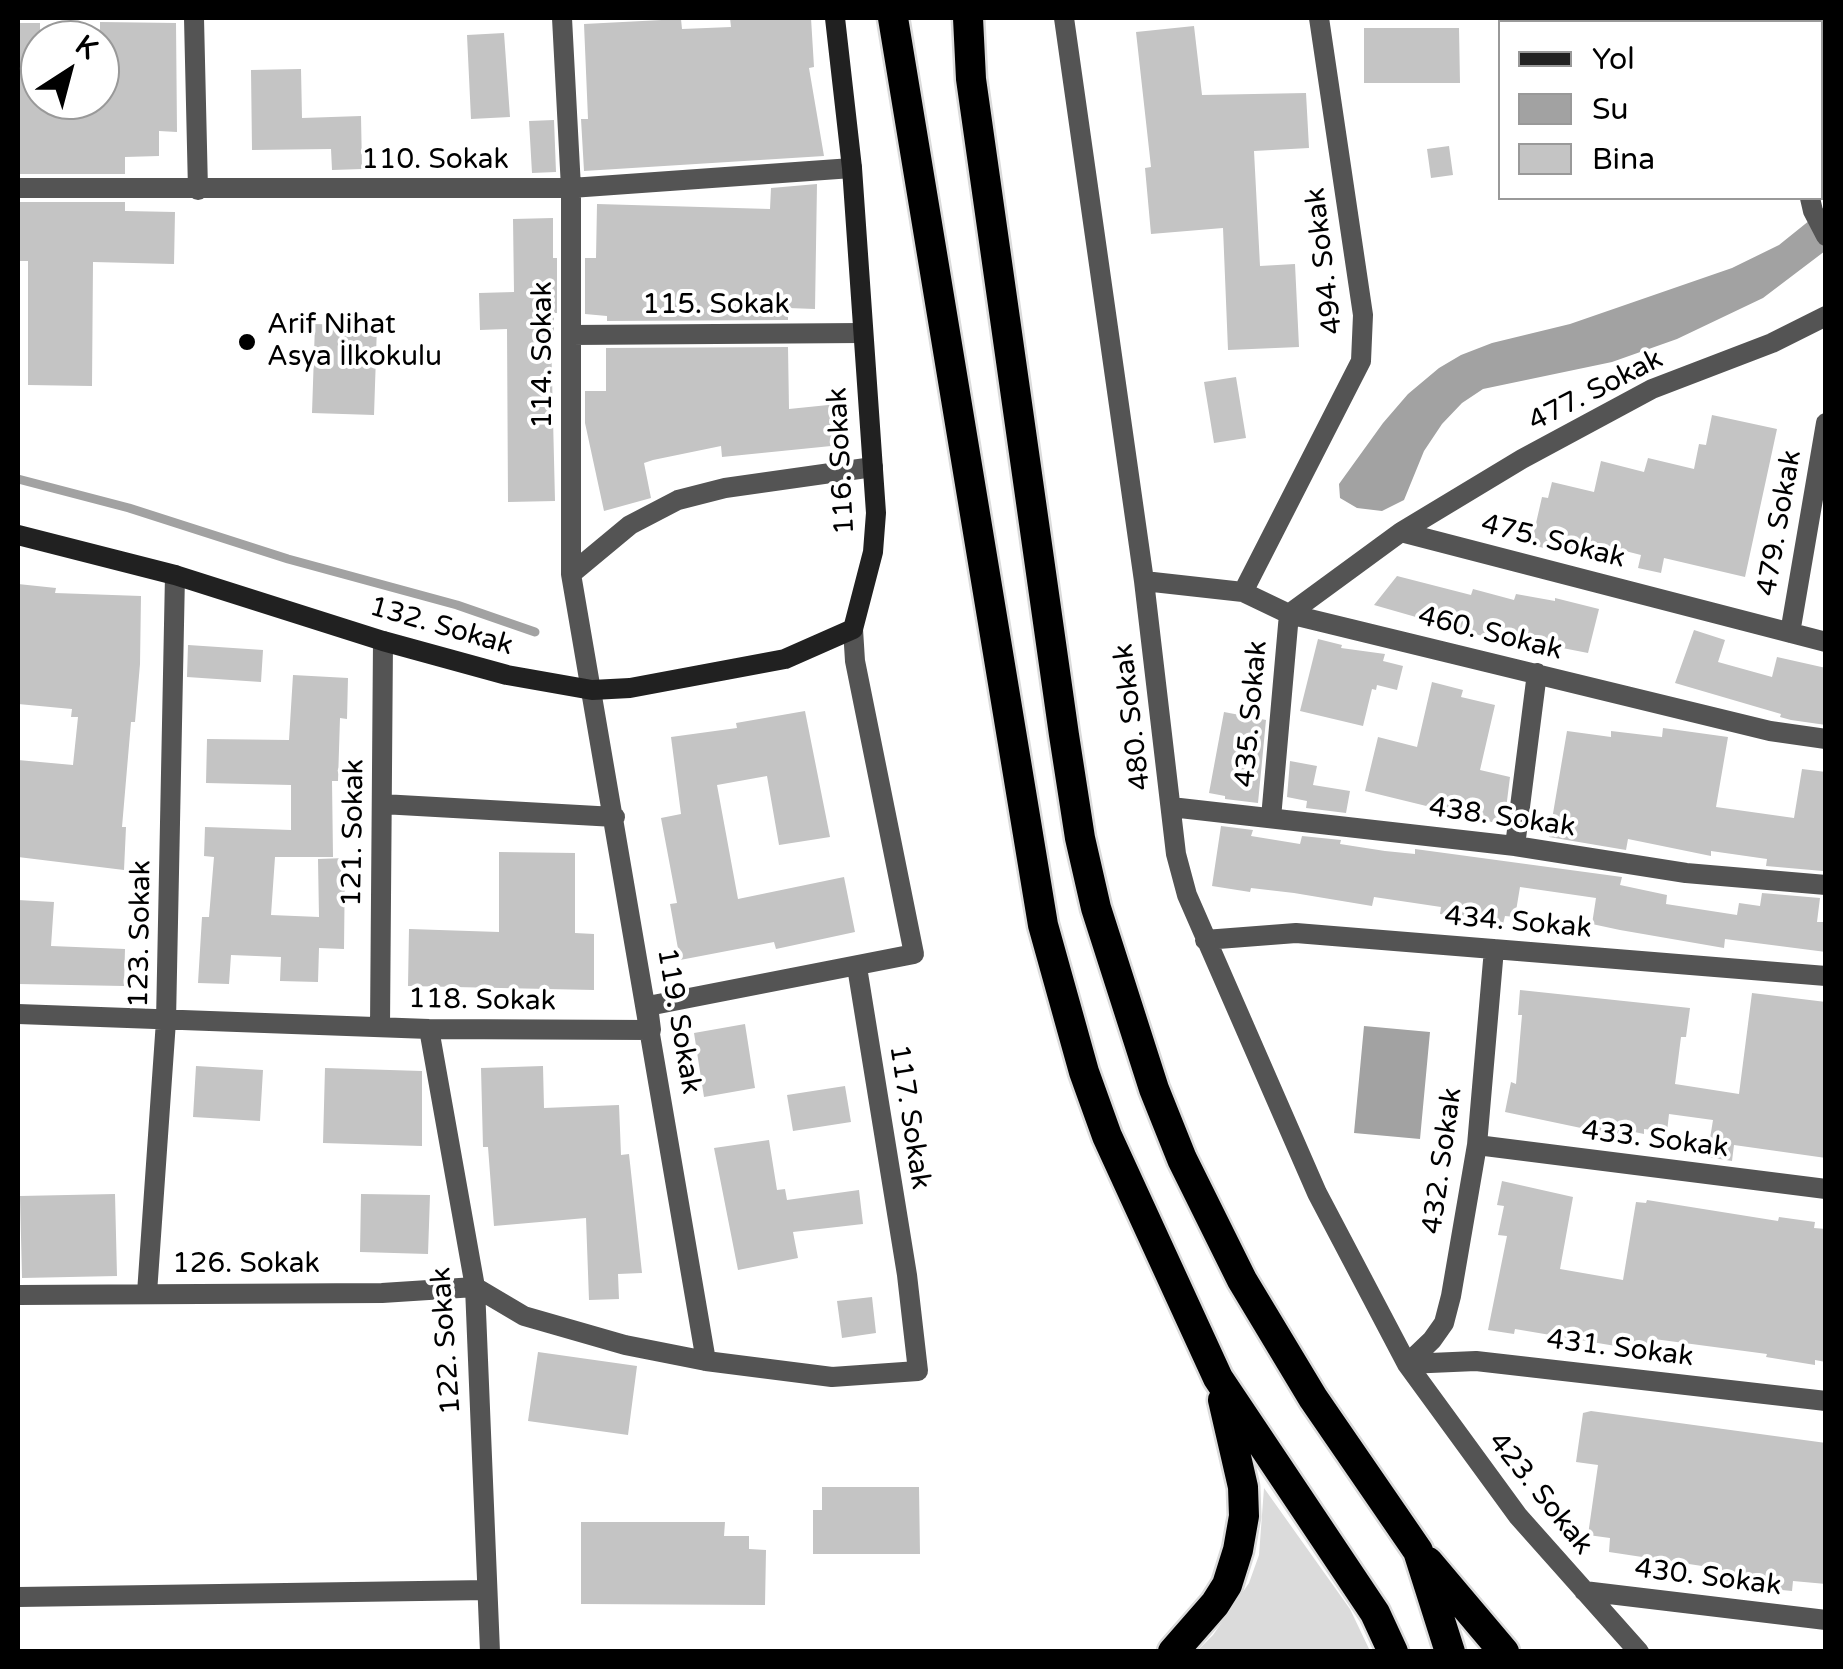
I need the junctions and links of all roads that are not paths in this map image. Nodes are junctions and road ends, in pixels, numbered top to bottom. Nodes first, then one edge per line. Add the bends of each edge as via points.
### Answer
1 (194, 18) edge
2 (562, 18) edge
3 (835, 18) edge
4 (893, 18) edge
5 (968, 18) edge
6 (1064, 18) edge
7 (1319, 18) edge
8 (852, 168) junction
9 (18, 188) edge
10 (570, 188) junction
11 (198, 190) junction
12 (1812, 204) edge
13 (1826, 236) edge
14 (1826, 316) edge
15 (862, 333) junction
16 (571, 335) junction
17 (1826, 423) edge
18 (873, 467) junction
19 (1400, 532) junction
20 (18, 534) edge
21 (572, 574) junction
22 (175, 575) junction
23 (1144, 580) junction
24 (1243, 592) junction
25 (1289, 614) junction
26 (854, 630) junction
27 (1790, 633) junction
28 (383, 641) junction
29 (1826, 642) edge
30 (1537, 673) junction
31 (592, 690) junction
32 (1826, 739) edge
33 (382, 804) junction
34 (1172, 807) junction
35 (615, 817) junction
36 (1271, 818) junction
37 (1515, 846) junction
38 (1826, 885) edge
39 (1206, 940) junction
40 (1494, 949) junction
41 (858, 967) junction
42 (1826, 976) edge
43 (648, 1006) junction
44 (18, 1014) edge
45 (166, 1020) junction
46 (380, 1026) junction
47 (429, 1029) junction
48 (1477, 1145) junction
49 (1826, 1189) edge
50 (474, 1286) junction
51 (148, 1293) junction
52 (18, 1295) edge
53 (706, 1361) junction
54 (1407, 1364) junction
55 (1218, 1378) junction
56 (1826, 1401) edge
57 (1418, 1551) junction
58 (487, 1590) junction
59 (1584, 1591) junction
60 (18, 1597) edge
61 (1826, 1620) edge
62 (490, 1652) edge
63 (1173, 1652) edge
64 (1393, 1652) edge
65 (1450, 1652) edge
66 (1504, 1652) edge
67 (1640, 1652) edge

1 - 11 street
2 - 10 street, 114. Sokak
3 - 8 main road, 116. Sokak
4 - 55 highway via 1043,925 1107,1136
5 - 57 highway via 971,79 1064,735 1096,908 1154,1088 1242,1280
6 - 23 street, 480. Sokak
7 - 24 street, 494. Sokak via 1363,315 1362,361
8 - 10 street, 110. Sokak
8 - 15 main road, 116. Sokak
9 - 11 street, 110. Sokak
10 - 11 street, 110. Sokak
10 - 16 street, 114. Sokak
12 - 13 street
14 - 19 street, 477. Sokak via 1652,389
15 - 16 street, 115. Sokak
15 - 18 main road, 116. Sokak
16 - 21 street, 114. Sokak
17 - 27 street, 479. Sokak
18 - 21 street via 678,500 630,524
18 - 26 main road, 116. Sokak via 872,552
19 - 25 street
19 - 27 street, 475. Sokak
20 - 22 main road, 132. Sokak
21 - 31 street, 114. Sokak
22 - 28 main road, 132. Sokak
22 - 45 street, 123. Sokak
23 - 24 street, 460. Sokak
23 - 34 street, 480. Sokak
24 - 25 street, 460. Sokak
25 - 30 street, 460. Sokak
25 - 36 street, 435. Sokak
26 - 31 main road, 132. Sokak via 785,659
26 - 41 street, 116. Sokak via 857,674 914,954
27 - 29 street, 475. Sokak
28 - 31 main road, 132. Sokak
28 - 33 street, 121. Sokak
30 - 32 street, 460. Sokak
30 - 37 street
31 - 35 street, 119. Sokak
33 - 35 street
33 - 46 street, 121. Sokak
34 - 36 street, 438. Sokak
34 - 39 street, 480. Sokak via 1176,854
35 - 43 street, 119. Sokak
36 - 37 street, 438. Sokak
37 - 38 street, 438. Sokak via 1686,874
39 - 40 street, 434. Sokak via 1296,934
39 - 54 street, 480. Sokak via 1317,1192
40 - 42 street, 434. Sokak
40 - 48 street, 432. Sokak
41 - 43 street
41 - 53 street, 117. Sokak via 918,1370 832,1377
43 - 47 street, 118. Sokak via 651,1030
43 - 53 street, 119. Sokak
44 - 45 street, 118. Sokak
45 - 46 street, 118. Sokak
45 - 51 street, 123. Sokak
46 - 47 street, 118. Sokak
47 - 50 street, 122. Sokak
48 - 49 street, 433. Sokak
48 - 54 street, 432. Sokak via 1444,1322
50 - 51 street, 126. Sokak via 382,1293
50 - 53 street via 524,1316
50 - 58 street, 122. Sokak
51 - 52 street, 126. Sokak
54 - 56 street, 431. Sokak via 1476,1361
54 - 59 street, 423. Sokak via 1518,1516
55 - 63 highway via 1241,1470 1244,1516 1227,1585
55 - 64 highway via 1375,1612
57 - 65 highway
57 - 66 highway
58 - 60 street
58 - 62 street, 122. Sokak
59 - 61 street, 430. Sokak
59 - 67 street, 423. Sokak

